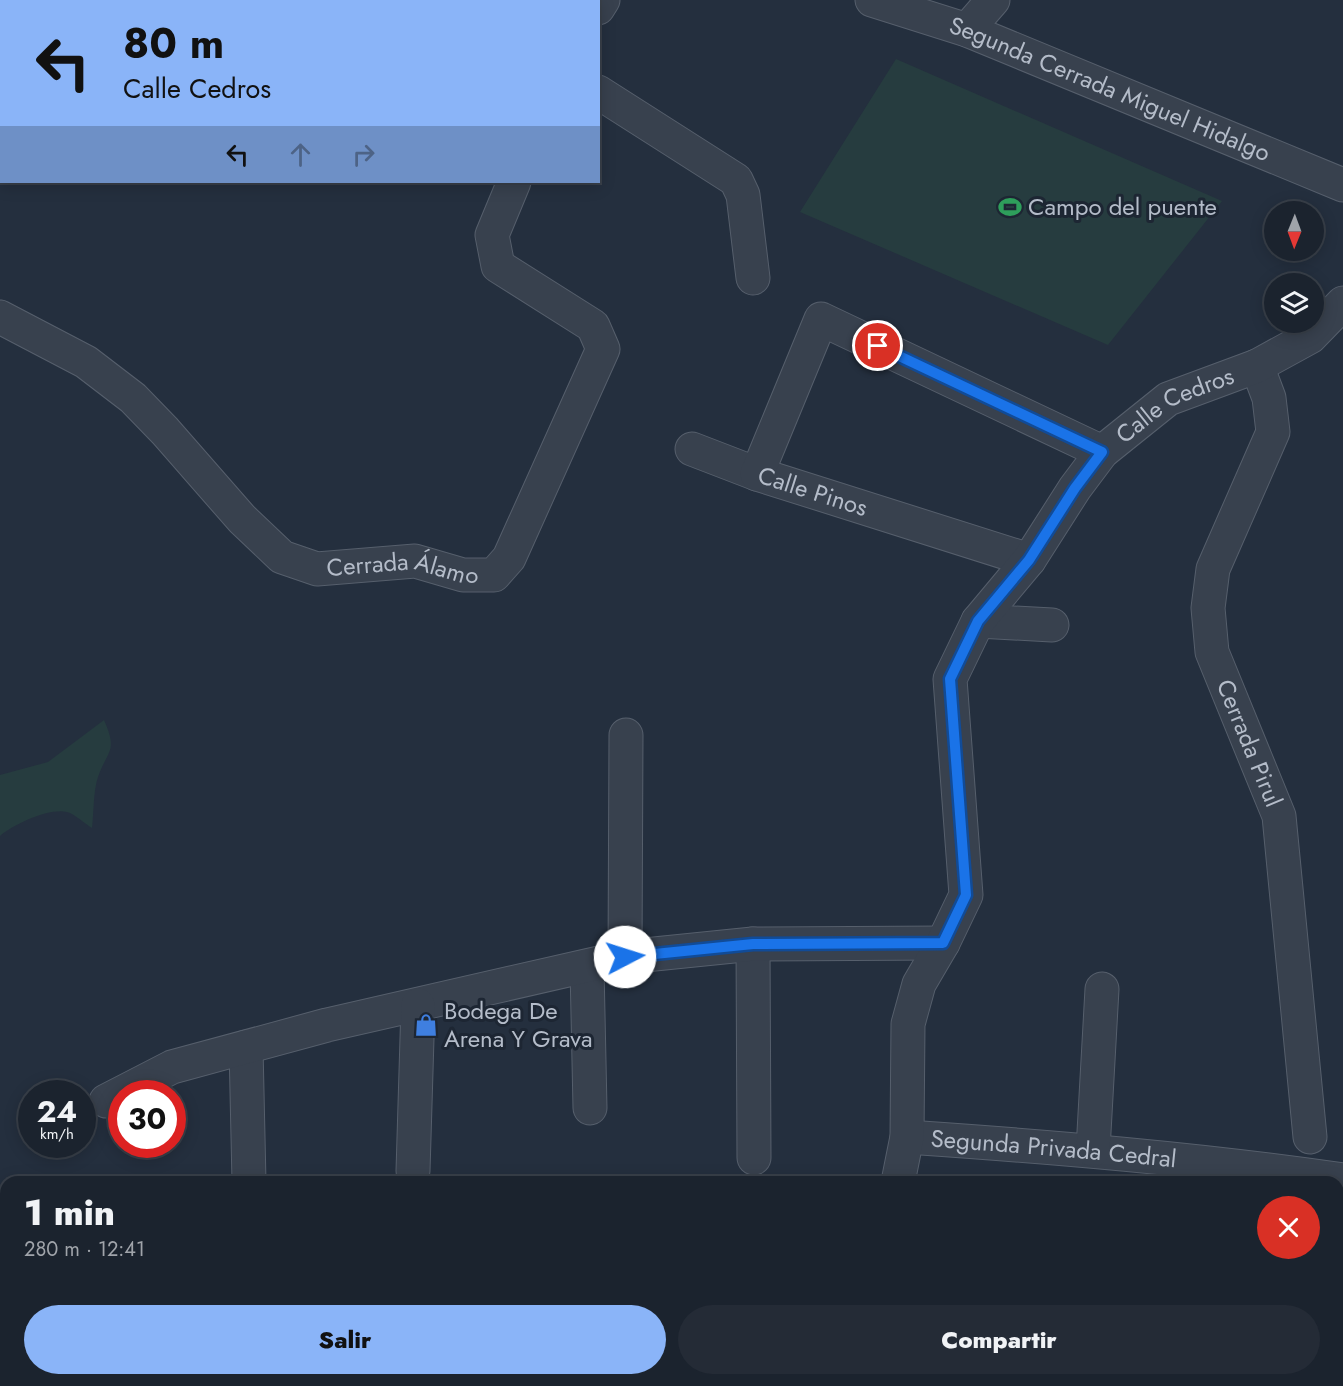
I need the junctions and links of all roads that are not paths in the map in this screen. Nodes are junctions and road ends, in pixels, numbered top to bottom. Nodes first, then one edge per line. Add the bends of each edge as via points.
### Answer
1 (872, 0) edge
2 (993, 0) edge
3 (967, 30) junction
4 (600, 93) edge
5 (514, 183) edge
6 (1340, 192) edge
7 (753, 278) dead end
8 (1343, 303) edge
9 (0, 317) edge
10 (1257, 366) junction
11 (692, 450) dead end
12 (1102, 452) junction
13 (757, 474) junction
14 (1029, 560) junction
15 (978, 621) junction
16 (1052, 624) dead end
17 (626, 735) dead end
18 (943, 943) junction
19 (753, 944) junction
20 (625, 957) junction
21 (587, 968) junction
22 (1102, 989) dead end
23 (418, 1005) junction
24 (246, 1047) junction
25 (105, 1101) dead end
26 (590, 1108) dead end
27 (907, 1137) junction
28 (1310, 1137) dead end
29 (1093, 1150) junction
30 (754, 1158) dead end
31 (413, 1171) dead end
32 (249, 1176) edge
33 (899, 1176) edge
34 (1317, 1176) edge

1 - 3 street, Segunda Cerrada Miguel Hidalgo
2 - 3 street
3 - 6 street, Segunda Cerrada Miguel Hidalgo
4 - 7 street via 736,180 743,195
5 - 9 street, Cerrada Álamo via 492,235 498,266 593,326 603,349 509,558 494,575 463,575 415,561 317,569 282,557 242,519 133,398 86,362
8 - 10 street, Calle Cedros via 1310,337
10 - 12 street, Calle Cedros via 1168,399
10 - 28 street, Cerrada Pirul via 1269,398 1273,432 1213,569 1208,608 1212,652 1279,816
11 - 13 street
12 - 13 street, Calle Pinos via 821,319
12 - 14 street, Calle Cedros
13 - 14 street, Calle Pinos
14 - 15 street, Calle Cedros
15 - 16 street
15 - 18 street, Calle Cedros via 950,679 966,895
17 - 20 street
18 - 19 street
18 - 27 street, Calle Cedros via 919,984 908,1024
19 - 20 street
19 - 30 street
20 - 21 street
21 - 23 street
21 - 26 street
22 - 29 street
23 - 24 street
23 - 31 street
24 - 25 street via 172,1067
24 - 32 street
27 - 29 street, Segunda Privada Cedral
27 - 33 street, Calle Cedros
29 - 34 street, Segunda Privada Cedral

